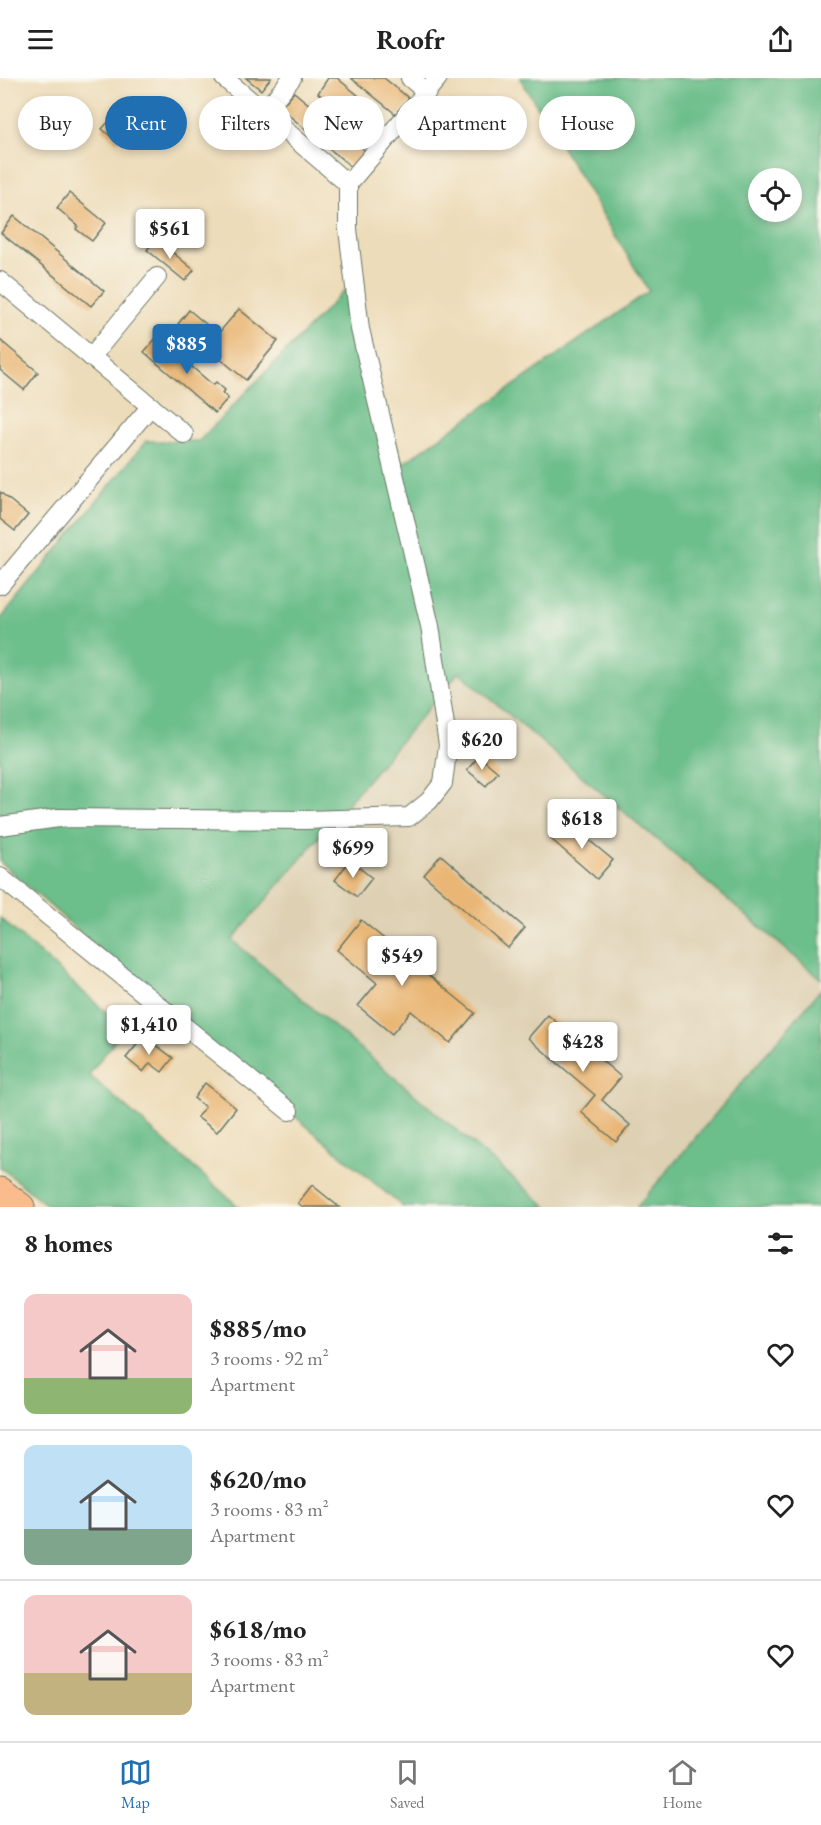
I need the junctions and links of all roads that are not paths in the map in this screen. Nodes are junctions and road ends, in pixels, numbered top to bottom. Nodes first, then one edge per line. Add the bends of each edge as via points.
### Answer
1 (224, 78) edge
2 (292, 78) edge
3 (410, 78) edge
4 (432, 85) edge
5 (245, 96) edge
6 (277, 96) edge
7 (291, 135) edge
8 (348, 184) junction
9 (157, 277) dead end
10 (0, 281) edge
11 (91, 357) junction
12 (151, 406) junction
13 (184, 434) dead end
14 (0, 585) edge
15 (0, 825) edge
16 (0, 877) edge
17 (289, 1111) dead end
18 (0, 1191) edge
19 (21, 1207) edge

1 - 5 street
2 - 6 street
3 - 4 street
4 - 8 street
7 - 8 street
8 - 15 street via 348,229 360,329 430,626 448,746 443,783 409,817 59,818
9 - 11 street
10 - 11 street
11 - 12 street
12 - 13 street
12 - 14 street
16 - 17 street
18 - 19 highway

